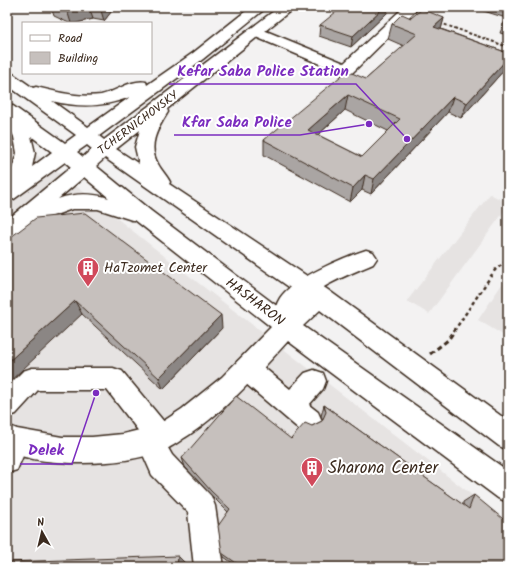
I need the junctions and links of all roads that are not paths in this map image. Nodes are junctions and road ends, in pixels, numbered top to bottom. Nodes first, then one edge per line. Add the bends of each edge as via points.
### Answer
1 (260, 7) edge
2 (288, 7) edge
3 (410, 9) edge
4 (256, 32) junction
5 (198, 56) junction
6 (7, 77) edge
7 (22, 88) junction
8 (169, 99) junction
9 (10, 112) edge
10 (87, 135) junction
11 (104, 149) junction
12 (65, 152) junction
13 (83, 166) junction
14 (8, 194) edge
15 (172, 195) junction
16 (144, 216) junction
17 (13, 226) edge
18 (371, 254) dead end
19 (313, 293) junction
20 (287, 326) junction
21 (247, 369) junction
22 (314, 381) dead end
23 (7, 405) edge
24 (508, 437) edge
25 (156, 439) junction
26 (10, 447) edge
27 (508, 488) edge
28 (209, 567) edge

1 - 5 main road, TCHERNICHOVSKY
2 - 4 main road, TCHERNICHOVSKY
3 - 4 main road via 344,72
4 - 8 main road, TCHERNICHOVSKY
5 - 7 main road via 133,90 101,101 73,101
5 - 10 main road, TCHERNICHOVSKY
6 - 7 main road
7 - 10 main road
8 - 11 main road, TCHERNICHOVSKY
8 - 15 main road via 147,131 144,151 148,167
9 - 12 main road, HASHARON
9 - 14 main road via 27,150 22,169
10 - 11 main road
10 - 12 main road, TCHERNICHOVSKY
11 - 13 main road, TCHERNICHOVSKY
11 - 15 main road
12 - 13 main road, HASHARON
12 - 14 main road, TCHERNICHOVSKY
13 - 16 main road, HASHARON
13 - 17 main road, TCHERNICHOVSKY
15 - 19 main road
16 - 17 main road via 106,204 86,201 65,204
16 - 20 main road, HASHARON
18 - 19 main road via 333,283
19 - 20 main road
19 - 24 main road
20 - 21 main road
20 - 27 main road, HASHARON
21 - 22 main road via 300,414
21 - 25 main road via 209,405 177,429
23 - 25 main road via 32,380 113,379
25 - 26 main road via 123,447 92,450
25 - 28 main road via 162,465 201,506

